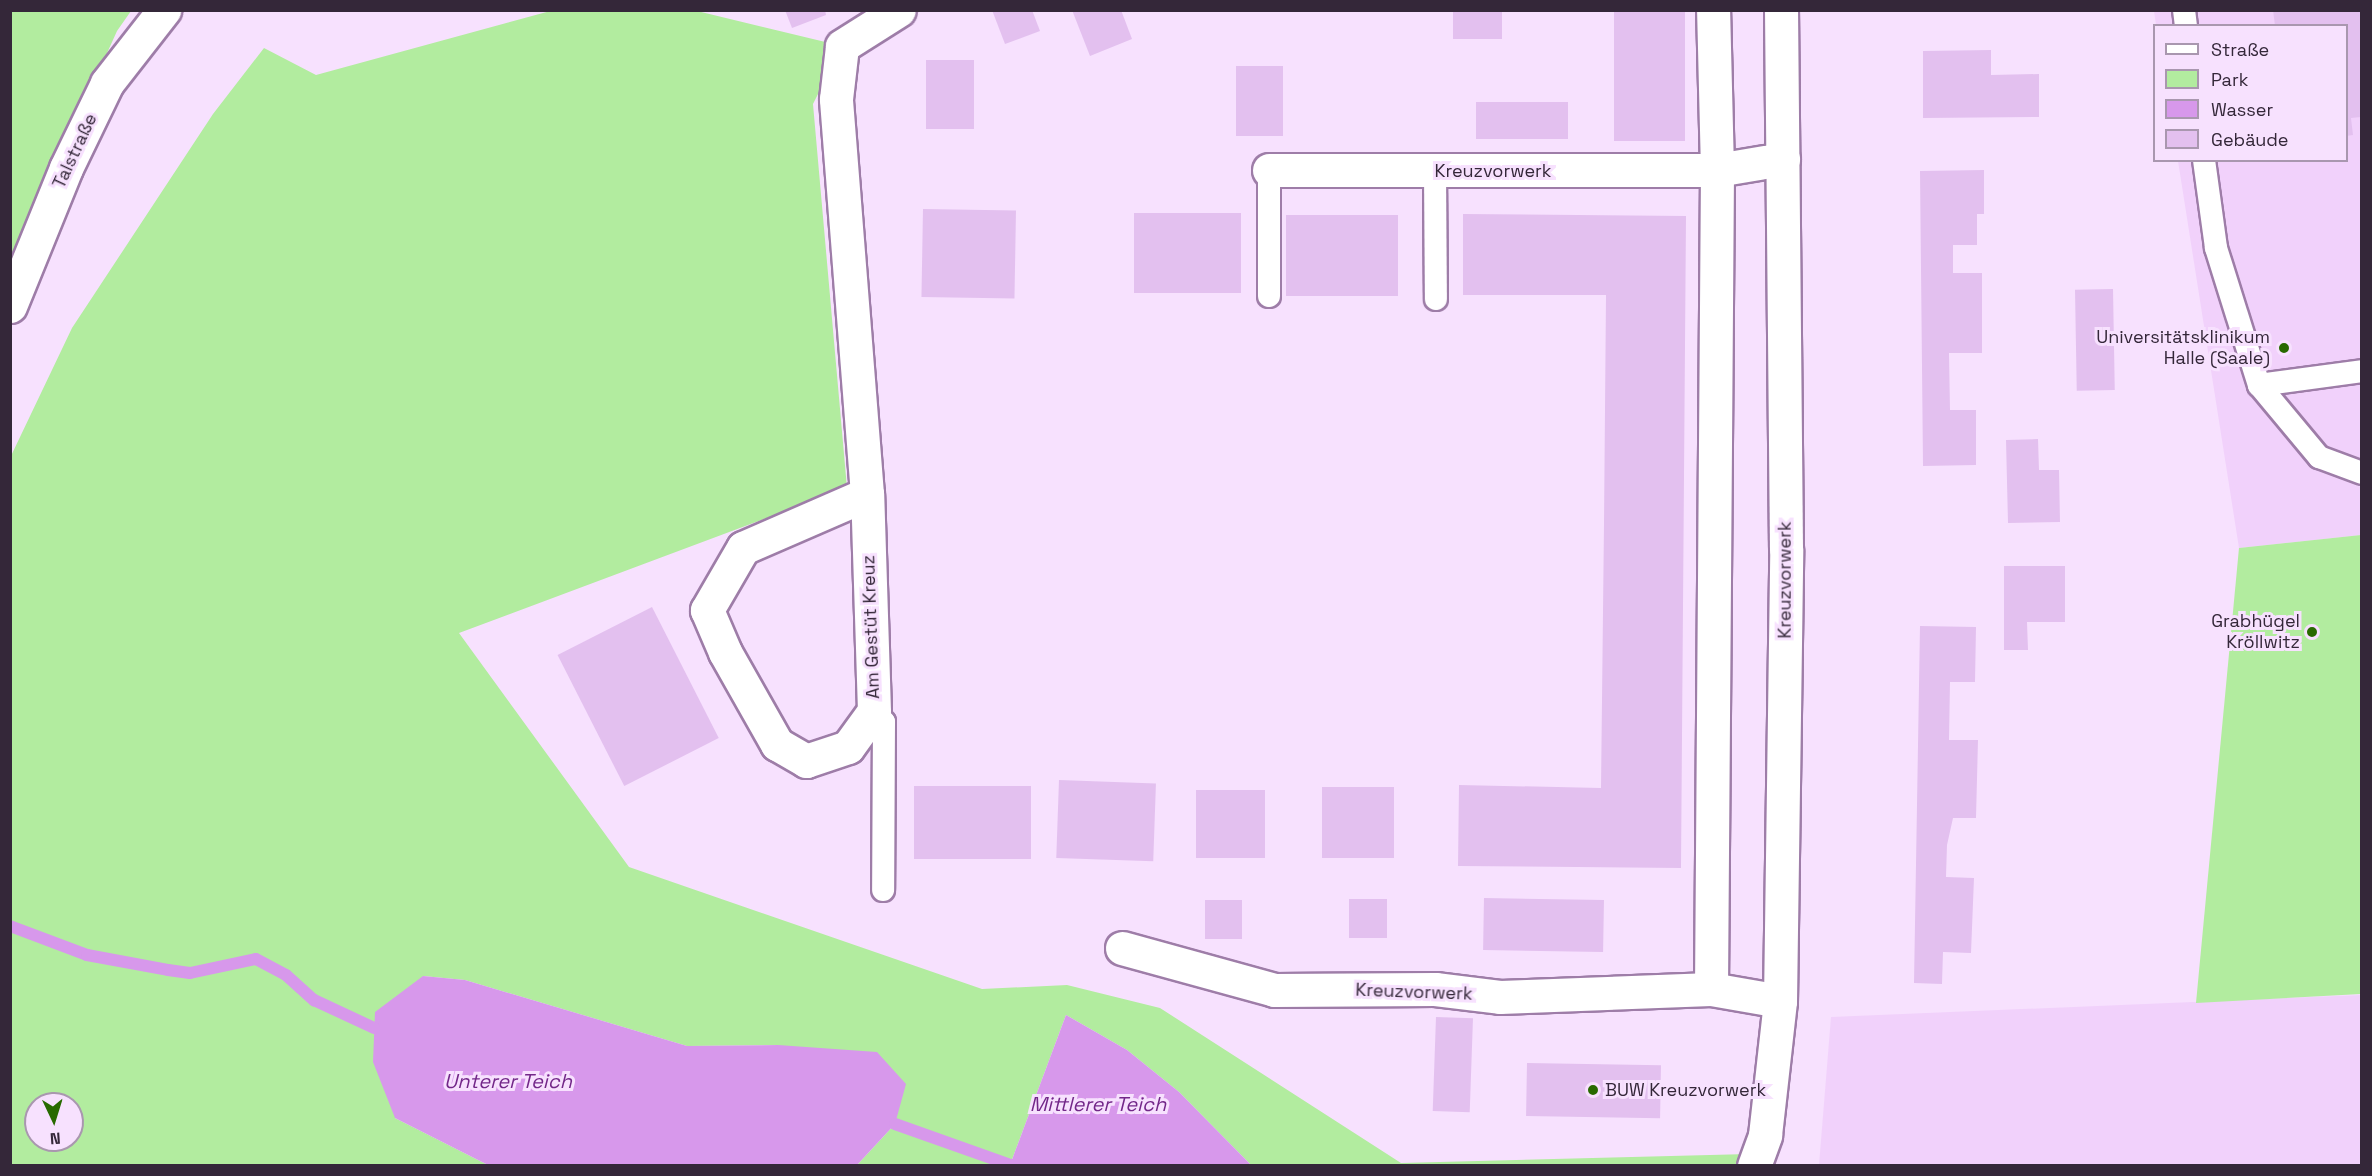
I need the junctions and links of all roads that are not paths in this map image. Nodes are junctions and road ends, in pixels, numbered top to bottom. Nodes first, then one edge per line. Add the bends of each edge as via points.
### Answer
1 (164, 10) edge
2 (899, 10) edge
3 (1713, 10) edge
4 (1781, 10) edge
5 (1783, 159) junction
6 (2204, 162) edge
7 (1269, 170) joint
8 (1717, 170) junction
9 (1435, 171) junction
10 (1269, 296) dead end
11 (1436, 299) dead end
12 (10, 306) edge
13 (2361, 371) edge
14 (2259, 385) junction
15 (2361, 473) edge
16 (867, 494) junction
17 (874, 711) junction
18 (884, 890) dead end
19 (1122, 948) dead end
20 (1711, 989) junction
21 (1780, 1001) junction
22 (1754, 1166) edge

1 - 12 street, Talstraße via 107,83 61,179
2 - 16 street, Am Gestüt Kreuz via 842,46 836,99
3 - 8 street
4 - 5 street, Kreuzvorwerk
5 - 8 street, Kreuzvorwerk
5 - 21 street, Kreuzvorwerk via 1785,549
6 - 14 lane via 2216,248
7 - 9 street, Kreuzvorwerk
7 - 10 lane
8 - 9 street, Kreuzvorwerk
8 - 20 street
9 - 11 lane
13 - 14 lane
14 - 15 lane via 2319,458
16 - 17 street, Am Gestüt Kreuz
16 - 17 street, Am Gestüt Kreuz via 743,548 707,610 725,652 777,744 806,760 848,747
17 - 18 lane via 884,722
19 - 20 street, Kreuzvorwerk via 1274,990 1435,989 1500,997
20 - 21 street, Kreuzvorwerk
21 - 22 street, Kreuzvorwerk via 1765,1135

